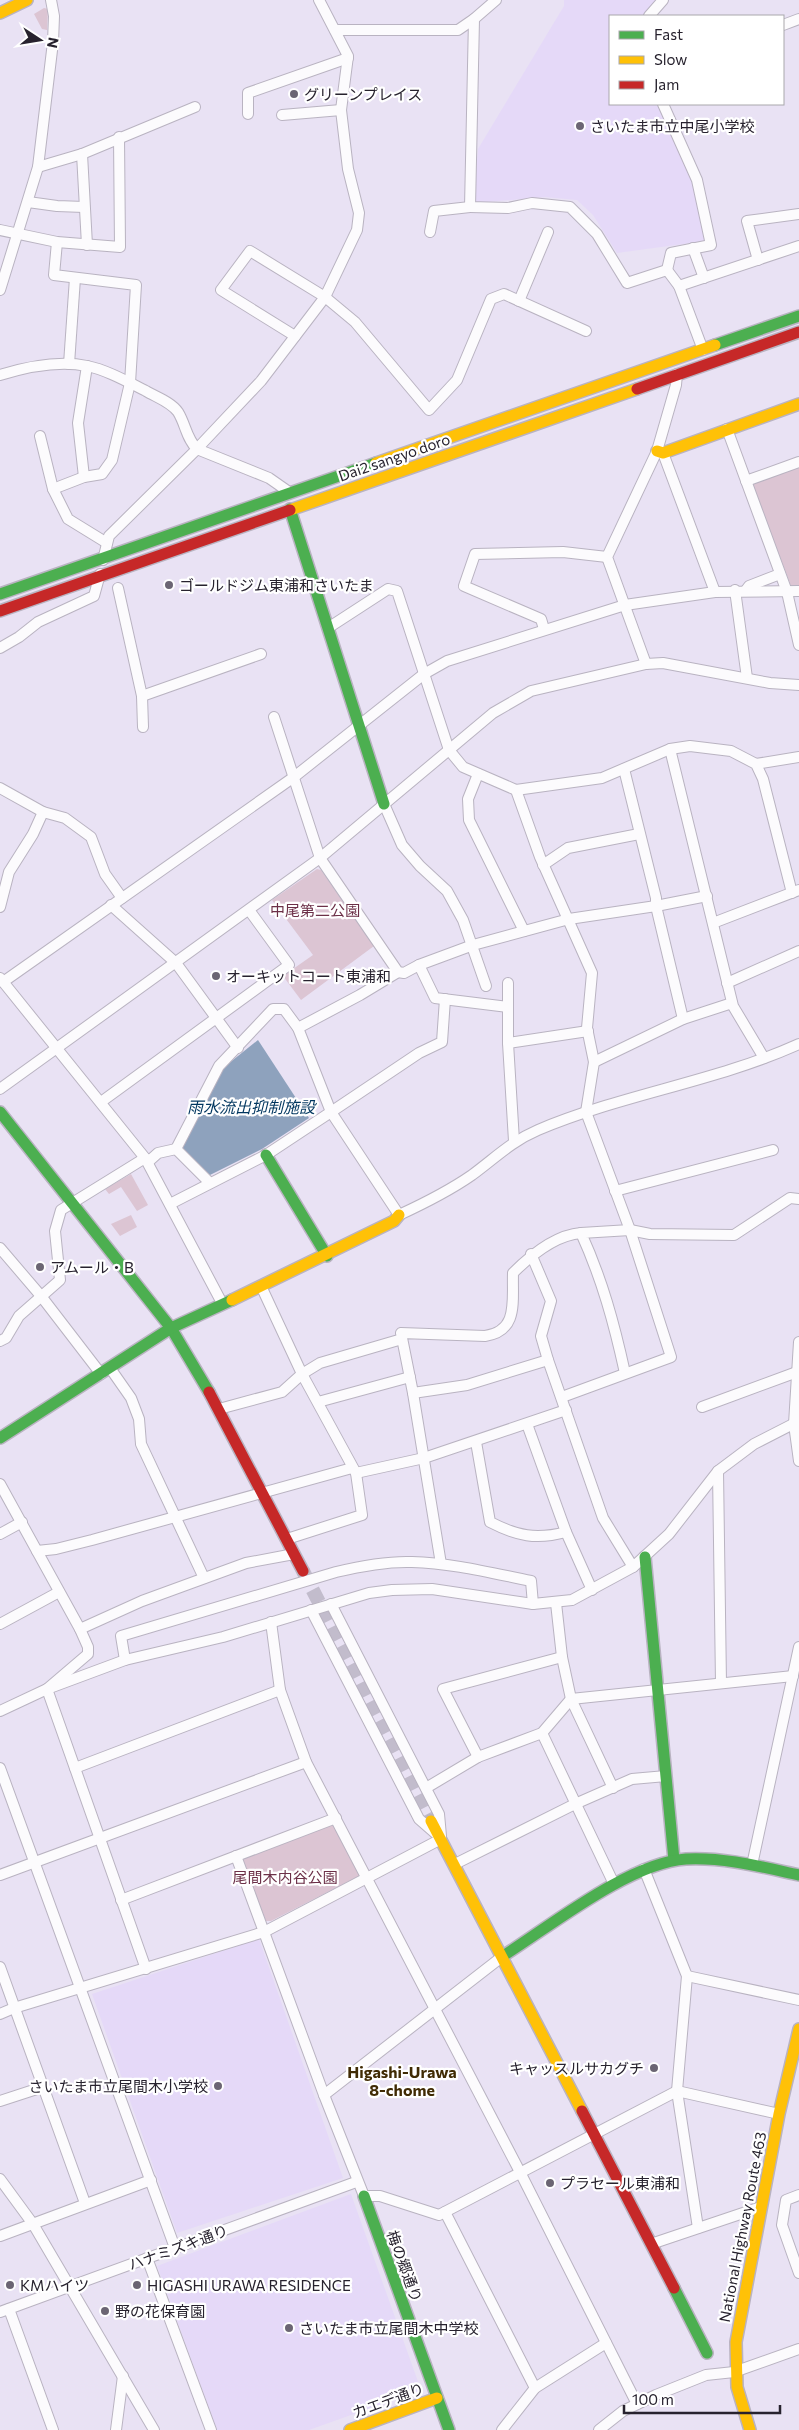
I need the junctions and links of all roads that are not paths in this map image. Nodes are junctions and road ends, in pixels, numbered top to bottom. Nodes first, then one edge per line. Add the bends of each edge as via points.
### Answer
1 (27, 0) edge
2 (51, 0) edge
3 (319, 0) edge
4 (496, 0) edge
5 (663, 0) edge
6 (0, 13) edge
7 (650, 15) edge
8 (474, 19) junction
9 (799, 20) edge
10 (784, 25) edge
11 (335, 30) junction
12 (348, 58) junction
13 (663, 105) edge
14 (195, 108) dead end
15 (341, 110) junction
16 (248, 114) dead end
17 (282, 115) dead end
18 (119, 137) junction
19 (82, 154) junction
20 (38, 167) junction
21 (28, 202) junction
22 (84, 207) junction
23 (470, 207) junction
24 (799, 214) edge
25 (0, 230) edge
26 (430, 232) dead end
27 (548, 232) dead end
28 (18, 234) junction
29 (57, 242) junction
30 (87, 245) junction
31 (799, 246) edge
32 (693, 248) junction
33 (758, 260) junction
34 (667, 270) junction
35 (75, 278) junction
36 (704, 278) junction
37 (679, 286) junction
38 (0, 289) edge
39 (325, 297) junction
40 (519, 301) junction
41 (799, 316) edge
42 (586, 331) dead end
43 (799, 332) edge
44 (295, 336) junction
45 (703, 350) junction
46 (69, 364) junction
47 (87, 366) junction
48 (677, 374) junction
49 (0, 375) edge
50 (130, 383) junction
51 (799, 404) edge
52 (727, 430) junction
53 (40, 436) dead end
54 (197, 449) junction
55 (660, 452) junction
56 (799, 462) edge
57 (84, 477) junction
58 (746, 481) junction
59 (53, 490) junction
60 (289, 492) junction
61 (290, 509) junction
62 (107, 543) junction
63 (104, 557) junction
64 (607, 557) junction
65 (780, 574) junction
66 (99, 577) junction
67 (118, 588) dead end
68 (735, 590) junction
69 (746, 590) junction
70 (799, 591) edge
71 (715, 592) junction
72 (786, 592) junction
73 (0, 594) edge
74 (625, 605) junction
75 (0, 611) edge
76 (328, 628) junction
77 (544, 630) junction
78 (799, 645) edge
79 (0, 648) edge
80 (260, 654) dead end
81 (646, 664) junction
82 (424, 674) junction
83 (747, 678) junction
84 (799, 685) edge
85 (142, 696) junction
86 (274, 717) dead end
87 (359, 725) junction
88 (143, 727) dead end
89 (670, 749) junction
90 (449, 750) junction
91 (799, 757) edge
92 (756, 764) junction
93 (624, 769) junction
94 (478, 774) junction
95 (294, 778) junction
96 (0, 788) edge
97 (516, 790) junction
98 (384, 804) junction
99 (43, 812) junction
100 (639, 834) junction
101 (320, 858) junction
102 (544, 865) junction
103 (795, 891) edge
104 (707, 896) junction
105 (122, 898) junction
106 (111, 906) junction
107 (656, 906) junction
108 (0, 907) edge
109 (249, 910) junction
110 (569, 919) junction
111 (713, 923) junction
112 (524, 931) junction
113 (473, 945) junction
114 (799, 951) edge
115 (176, 962) junction
116 (419, 964) junction
117 (398, 972) junction
118 (2, 980) edge
119 (508, 983) dead end
120 (728, 983) junction
121 (486, 986) dead end
122 (445, 999) junction
123 (732, 1002) junction
124 (508, 1006) junction
125 (216, 1019) junction
126 (683, 1019) junction
127 (298, 1028) junction
128 (588, 1031) junction
129 (508, 1043) junction
130 (799, 1044) edge
131 (57, 1048) junction
132 (238, 1048) junction
133 (764, 1058) junction
134 (594, 1062) junction
135 (0, 1089) edge
136 (101, 1102) junction
137 (0, 1112) edge
138 (331, 1112) junction
139 (586, 1112) junction
140 (514, 1142) junction
141 (176, 1149) junction
142 (773, 1150) dead end
143 (266, 1155) junction
144 (146, 1160) junction
145 (210, 1183) junction
146 (614, 1191) junction
147 (799, 1199) edge
148 (74, 1203) junction
149 (170, 1204) junction
150 (399, 1215) junction
151 (630, 1230) junction
152 (582, 1232) junction
153 (0, 1248) edge
154 (531, 1254) junction
155 (326, 1256) junction
156 (261, 1286) junction
157 (41, 1296) junction
158 (222, 1303) junction
159 (171, 1328) junction
160 (402, 1339) junction
161 (0, 1341) edge
162 (799, 1342) edge
163 (548, 1360) junction
164 (106, 1371) junction
165 (797, 1372) junction
166 (625, 1373) junction
167 (302, 1374) junction
168 (410, 1377) junction
169 (413, 1393) junction
170 (562, 1397) junction
171 (318, 1402) junction
172 (702, 1406) dead end
173 (219, 1409) junction
174 (566, 1410) junction
175 (797, 1422) edge
176 (527, 1424) junction
177 (0, 1438) edge
178 (476, 1442) junction
179 (424, 1458) junction
180 (799, 1461) edge
181 (354, 1470) junction
182 (718, 1471) junction
183 (0, 1484) edge
184 (262, 1491) junction
185 (175, 1516) junction
186 (22, 1522) junction
187 (566, 1532) junction
188 (0, 1534) edge
189 (287, 1539) junction
190 (37, 1551) junction
191 (294, 1554) junction
192 (645, 1556) junction
193 (441, 1564) junction
194 (633, 1567) junction
195 (303, 1572) tunnel mouth
196 (204, 1578) junction
197 (592, 1590) junction
198 (59, 1592) junction
199 (556, 1603) junction
200 (331, 1604) junction
201 (533, 1604) junction
202 (311, 1610) junction
203 (271, 1622) junction
204 (0, 1624) edge
205 (80, 1629) junction
206 (799, 1647) edge
207 (562, 1658) junction
208 (125, 1660) junction
209 (793, 1676) junction
210 (721, 1684) junction
211 (47, 1689) junction
212 (280, 1690) junction
213 (658, 1690) junction
214 (571, 1699) junction
215 (0, 1711) edge
216 (542, 1733) junction
217 (478, 1757) junction
218 (306, 1762) junction
219 (0, 1768) edge
220 (75, 1768) junction
221 (666, 1776) junction
222 (426, 1788) junction
223 (612, 1788) junction
224 (575, 1804) junction
225 (336, 1818) junction
226 (431, 1821) tunnel mouth
227 (441, 1839) junction
228 (100, 1840) junction
229 (236, 1856) junction
230 (674, 1860) junction
231 (35, 1864) junction
232 (455, 1864) junction
233 (752, 1865) junction
234 (644, 1869) junction
235 (799, 1875) edge
236 (0, 1876) edge
237 (366, 1877) junction
238 (614, 1884) junction
239 (122, 1900) junction
240 (264, 1932) junction
241 (503, 1956) junction
242 (0, 1968) edge
243 (146, 1969) junction
244 (687, 1976) junction
245 (81, 1989) junction
246 (799, 2000) edge
247 (14, 2008) junction
248 (435, 2008) junction
249 (0, 2014) edge
250 (799, 2029) edge
251 (43, 2087) junction
252 (677, 2091) junction
253 (324, 2095) junction
254 (0, 2101) edge
255 (779, 2114) junction
256 (594, 2134) junction
257 (520, 2172) junction
258 (0, 2179) edge
259 (151, 2180) junction
260 (356, 2182) junction
261 (799, 2195) edge
262 (364, 2196) junction
263 (85, 2203) junction
264 (761, 2207) junction
265 (444, 2212) junction
266 (33, 2224) junction
267 (698, 2228) junction
268 (0, 2236) edge
269 (651, 2244) junction
270 (175, 2248) junction
271 (147, 2258) junction
272 (799, 2273) edge
273 (70, 2287) junction
274 (4, 2311) edge
275 (606, 2343) junction
276 (799, 2349) edge
277 (707, 2353) dead end
278 (734, 2372) junction
279 (123, 2376) junction
280 (535, 2388) junction
281 (437, 2398) junction
282 (637, 2404) junction
283 (368, 2427) edge
284 (53, 2430) edge
285 (116, 2430) edge
286 (154, 2430) edge
287 (211, 2430) edge
288 (350, 2430) edge
289 (449, 2430) edge
290 (502, 2430) edge
291 (599, 2430) edge
292 (750, 2430) edge

1 - 6 main road
2 - 20 street via 54,16 52,42
3 - 11 street
4 - 8 street
5 - 7 street
8 - 11 street via 458,30
8 - 23 street
9 - 10 street
11 - 12 street
12 - 15 street
12 - 16 street via 248,93
13 - 32 street via 697,180 711,245
14 - 18 street
15 - 17 street
15 - 39 street via 348,169 359,213 357,230
18 - 19 street
18 - 30 street via 120,247
19 - 20 street
19 - 22 street
20 - 21 street
21 - 22 street
21 - 28 street
22 - 30 street
23 - 26 street via 434,211
23 - 34 street via 508,208 532,203 570,207 597,234 627,283
24 - 33 street via 747,221
25 - 28 street
27 - 40 street
28 - 29 street
28 - 38 street
29 - 30 street
29 - 35 street via 54,276
31 - 33 street
32 - 34 street via 671,253
32 - 36 street
33 - 36 street
34 - 37 street
35 - 46 street
35 - 50 street via 136,285
36 - 37 street
37 - 45 street
39 - 40 street via 355,322 429,410 458,380 491,299 504,294
39 - 44 street
39 - 44 street via 250,251 221,290
40 - 42 street
41 - 45 main road, Dai2 sangyo doro
43 - 48 main road, Dai2 sangyo doro
44 - 54 street via 261,381
45 - 60 main road, Dai2 sangyo doro
46 - 47 street
46 - 49 street via 22,368
47 - 50 street
47 - 57 street via 78,423
48 - 55 street
48 - 61 main road, Dai2 sangyo doro
50 - 54 street via 178,412 189,440
50 - 57 street via 112,460 102,474
51 - 52 main road
52 - 55 main road
52 - 58 street
53 - 59 street
54 - 60 street via 269,478
54 - 62 street via 109,536
55 - 64 street
55 - 71 street
56 - 58 street
57 - 59 street
58 - 65 street
59 - 62 street via 68,519
60 - 63 main road, Dai2 sangyo doro
61 - 66 main road, Dai2 sangyo doro
61 - 76 main road
62 - 63 street
63 - 66 street
63 - 73 main road, Dai2 sangyo doro
64 - 74 street
64 - 77 street via 562,552 475,554 464,586 541,619
65 - 69 street
65 - 72 street
66 - 75 main road, Dai2 sangyo doro
66 - 79 street via 94,596 38,622
67 - 85 street
68 - 69 street
68 - 71 street
68 - 83 street
69 - 72 street
70 - 72 street
71 - 74 street
72 - 78 street
74 - 77 street
74 - 81 street
76 - 82 street via 388,589 398,591
76 - 87 main road
77 - 82 street via 447,661
80 - 85 street
81 - 83 street via 678,665
81 - 90 street via 531,691 492,713
82 - 87 street
82 - 90 street
83 - 84 street
85 - 88 street
86 - 95 street
87 - 95 street
87 - 98 main road
89 - 92 street via 690,746 731,751
89 - 93 street
89 - 104 street
90 - 94 street via 463,767
90 - 98 street
91 - 92 street
92 - 103 street
93 - 97 street via 602,778
93 - 100 street
94 - 97 street
94 - 112 street via 468,799 469,820
95 - 101 street
95 - 105 street
96 - 99 street
97 - 102 street
98 - 101 street
98 - 113 street via 402,845 447,890
99 - 105 street via 65,818 91,837 105,874
99 - 108 street via 9,872
100 - 102 street via 568,848
100 - 107 street
101 - 109 street
101 - 117 street
102 - 110 street
103 - 111 street
104 - 107 street
104 - 111 street
105 - 106 street
106 - 115 street
106 - 118 street
107 - 110 street
107 - 126 street
109 - 115 street
109 - 125 street via 288,965
110 - 112 street
110 - 128 street via 592,973
111 - 120 street
112 - 113 street
113 - 116 street
113 - 121 street
114 - 120 street
115 - 125 street
115 - 131 street
116 - 117 street via 404,973
116 - 122 street via 432,995
117 - 127 street
118 - 131 street
119 - 124 street
120 - 123 street
122 - 124 street
122 - 138 street via 442,1042 419,1053
123 - 126 street
123 - 133 street
124 - 129 street
125 - 132 street
125 - 136 street
126 - 134 street
127 - 132 street via 284,1009 273,1009
127 - 138 street
128 - 129 street
128 - 134 street
129 - 140 street
130 - 133 street
131 - 135 street
131 - 136 street
132 - 141 street via 219,1066
133 - 139 street
134 - 139 street
136 - 144 street
137 - 148 main road
138 - 143 street
138 - 150 street
139 - 140 street
139 - 146 street
140 - 150 street via 445,1193
141 - 144 street via 158,1152
141 - 145 street
142 - 146 street
143 - 145 street
143 - 155 main road
144 - 148 street
144 - 149 street
145 - 149 street
146 - 151 street
147 - 151 street via 790,1198 734,1235 650,1234
148 - 157 street via 61,1210 55,1231 60,1280
148 - 159 main road
149 - 158 street
150 - 155 main road via 394,1221
151 - 152 street
151 - 166 street via 671,1357
152 - 154 street
152 - 166 street via 600,1276
153 - 157 street
154 - 160 street via 513,1274 511,1318 506,1328 497,1334 401,1333
154 - 163 street via 551,1301 541,1336
155 - 156 main road
156 - 158 main road
156 - 167 street
157 - 161 street via 19,1316 6,1338
157 - 164 street
158 - 159 main road
159 - 164 main road
159 - 173 main road
160 - 167 street via 320,1363
160 - 168 street
162 - 165 street
163 - 169 street via 467,1385
163 - 170 street
164 - 177 main road
164 - 185 street via 131,1398 139,1419 141,1444
165 - 172 street
165 - 175 street
166 - 170 street
167 - 171 street
167 - 173 street via 282,1392
168 - 169 street
168 - 171 street
169 - 179 street
170 - 174 street
171 - 181 street
173 - 184 main road
174 - 176 street
174 - 194 street via 603,1518
175 - 180 street
175 - 182 street via 754,1444
176 - 178 street
176 - 187 street
178 - 179 street
178 - 187 street via 490,1522 529,1536 547,1537
179 - 181 street
179 - 193 street
181 - 184 street
181 - 189 street via 362,1515
182 - 192 street via 669,1534
182 - 210 street
183 - 186 street
184 - 185 street
184 - 189 main road
185 - 190 street via 82,1543
185 - 196 street
186 - 188 street
186 - 190 street
187 - 197 street
189 - 191 main road
190 - 198 street
191 - 195 main road
191 - 196 street via 246,1563
192 - 194 street
192 - 213 main road
193 - 201 street via 531,1580
193 - 208 street via 391,1563 336,1572 122,1636
194 - 197 street
196 - 205 street
197 - 199 street via 572,1600
198 - 204 street
198 - 205 street
199 - 201 street
199 - 207 street
200 - 201 street via 369,1593 411,1588 446,1590
200 - 202 street
200 - 222 street
202 - 203 street
202 - 227 street via 419,1819
203 - 208 street
203 - 212 street
205 - 211 street via 88,1654
206 - 209 street
207 - 214 street
207 - 217 street via 443,1689
208 - 211 street
209 - 210 street
209 - 233 street
210 - 213 street
211 - 215 street
211 - 220 street
212 - 218 street
212 - 220 street
213 - 214 street
213 - 221 main road
214 - 216 street
214 - 223 street
216 - 217 street
216 - 224 street
217 - 222 street
218 - 225 street
218 - 228 street
219 - 231 street
220 - 228 street
221 - 223 street via 632,1779
221 - 230 main road
222 - 227 street via 440,1814
223 - 224 street
224 - 232 street
224 - 238 street
225 - 229 street
225 - 237 street
226 - 227 main road
227 - 232 main road
227 - 237 street
228 - 231 street
228 - 239 street
229 - 239 street
229 - 240 street
230 - 233 main road via 713,1859
230 - 234 main road
231 - 236 street
231 - 245 street
232 - 241 main road
233 - 235 main road
234 - 238 main road
234 - 244 street
237 - 240 street
237 - 248 street
238 - 241 main road
239 - 243 street
240 - 243 street
240 - 253 street
241 - 248 street
241 - 256 main road
242 - 247 street
243 - 245 street
244 - 246 street
244 - 252 street
245 - 247 street
245 - 259 street
247 - 249 street
247 - 251 street
248 - 253 street
248 - 257 street
250 - 255 main road, National Highway Route 463
251 - 254 street
251 - 263 street
252 - 255 street
252 - 256 street
252 - 267 street
253 - 260 street
255 - 264 main road, National Highway Route 463
256 - 257 street
256 - 269 main road
257 - 265 street
257 - 275 street
258 - 266 street
259 - 263 street
259 - 270 street
260 - 262 street
260 - 270 street, ハナミズキ通り
261 - 272 street via 786,2200 782,2225
262 - 265 street via 380,2196 439,2215
262 - 281 main road, 梅の郷通り
263 - 266 street
264 - 267 street
264 - 278 main road, National Highway Route 463 via 739,2320
265 - 280 street
266 - 268 street
266 - 273 street
267 - 269 street
269 - 277 main road
270 - 271 street, ハナミズキ通り
271 - 273 street, ハナミズキ通り
271 - 287 street
273 - 274 street, ハナミズキ通り
273 - 279 street
274 - 284 street
275 - 280 street
275 - 282 street
276 - 278 street
278 - 282 street via 706,2375
278 - 292 main road, National Highway Route 463 via 737,2396
279 - 285 street
279 - 286 street
280 - 290 street
281 - 283 main road, カエデ通り
281 - 289 main road, 梅の郷通り
282 - 291 street
283 - 288 main road, カエデ通り

